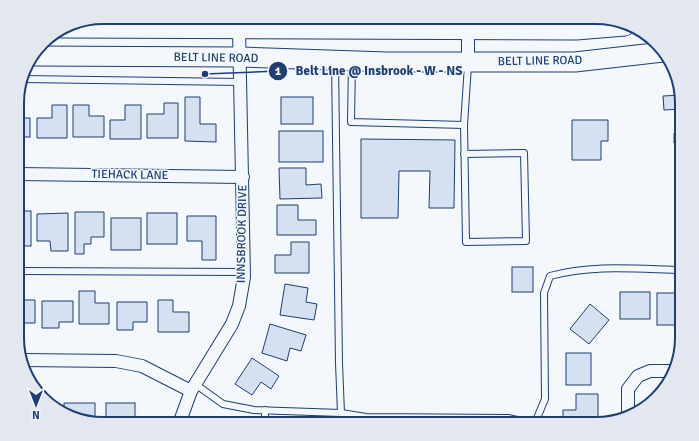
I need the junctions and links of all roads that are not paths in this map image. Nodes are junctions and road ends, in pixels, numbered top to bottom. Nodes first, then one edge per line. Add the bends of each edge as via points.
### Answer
1 (468, 24) edge
2 (616, 27) edge
3 (79, 28) edge
4 (239, 28) junction
5 (657, 53) edge
6 (39, 56) edge
7 (240, 58) junction
8 (343, 60) junction
9 (468, 62) junction
10 (28, 79) edge
11 (241, 82) junction
12 (464, 125) junction
13 (464, 154) junction
14 (24, 174) edge
15 (243, 177) junction
16 (675, 270) edge
17 (24, 271) edge
18 (244, 272) junction
19 (27, 360) edge
20 (668, 371) edge
21 (193, 388) junction
22 (265, 410) junction
23 (628, 410) edge
24 (341, 413) junction
25 (182, 417) edge
26 (266, 417) edge
27 (366, 417) edge
28 (538, 417) edge

1 - 2 main road via 576,30
1 - 4 main road
1 - 9 street
3 - 4 main road
4 - 7 street, INNSBROOK DRIVE
5 - 9 main road, BELT LINE ROAD via 575,62
6 - 7 main road, BELT LINE ROAD
7 - 8 main road, BELT LINE ROAD
7 - 11 street, INNSBROOK DRIVE
8 - 9 main road, BELT LINE ROAD
8 - 12 lane via 351,122
8 - 24 lane via 339,363
9 - 12 lane
10 - 11 lane
11 - 15 street, INNSBROOK DRIVE
12 - 13 lane
13 - 13 lane via 466,242 526,241 524,153
14 - 15 street, TIEHACK LANE
15 - 18 street, INNSBROOK DRIVE
16 - 28 lane via 596,269 566,271 550,276 544,293 545,399
17 - 18 lane
18 - 21 street, INNSBROOK DRIVE via 239,306 232,324
19 - 21 street via 116,361 142,366
20 - 23 street via 650,371 638,376 628,390
21 - 22 lane via 223,404
21 - 25 street, INNSBROOK DRIVE
22 - 24 lane
22 - 26 lane
24 - 27 lane

